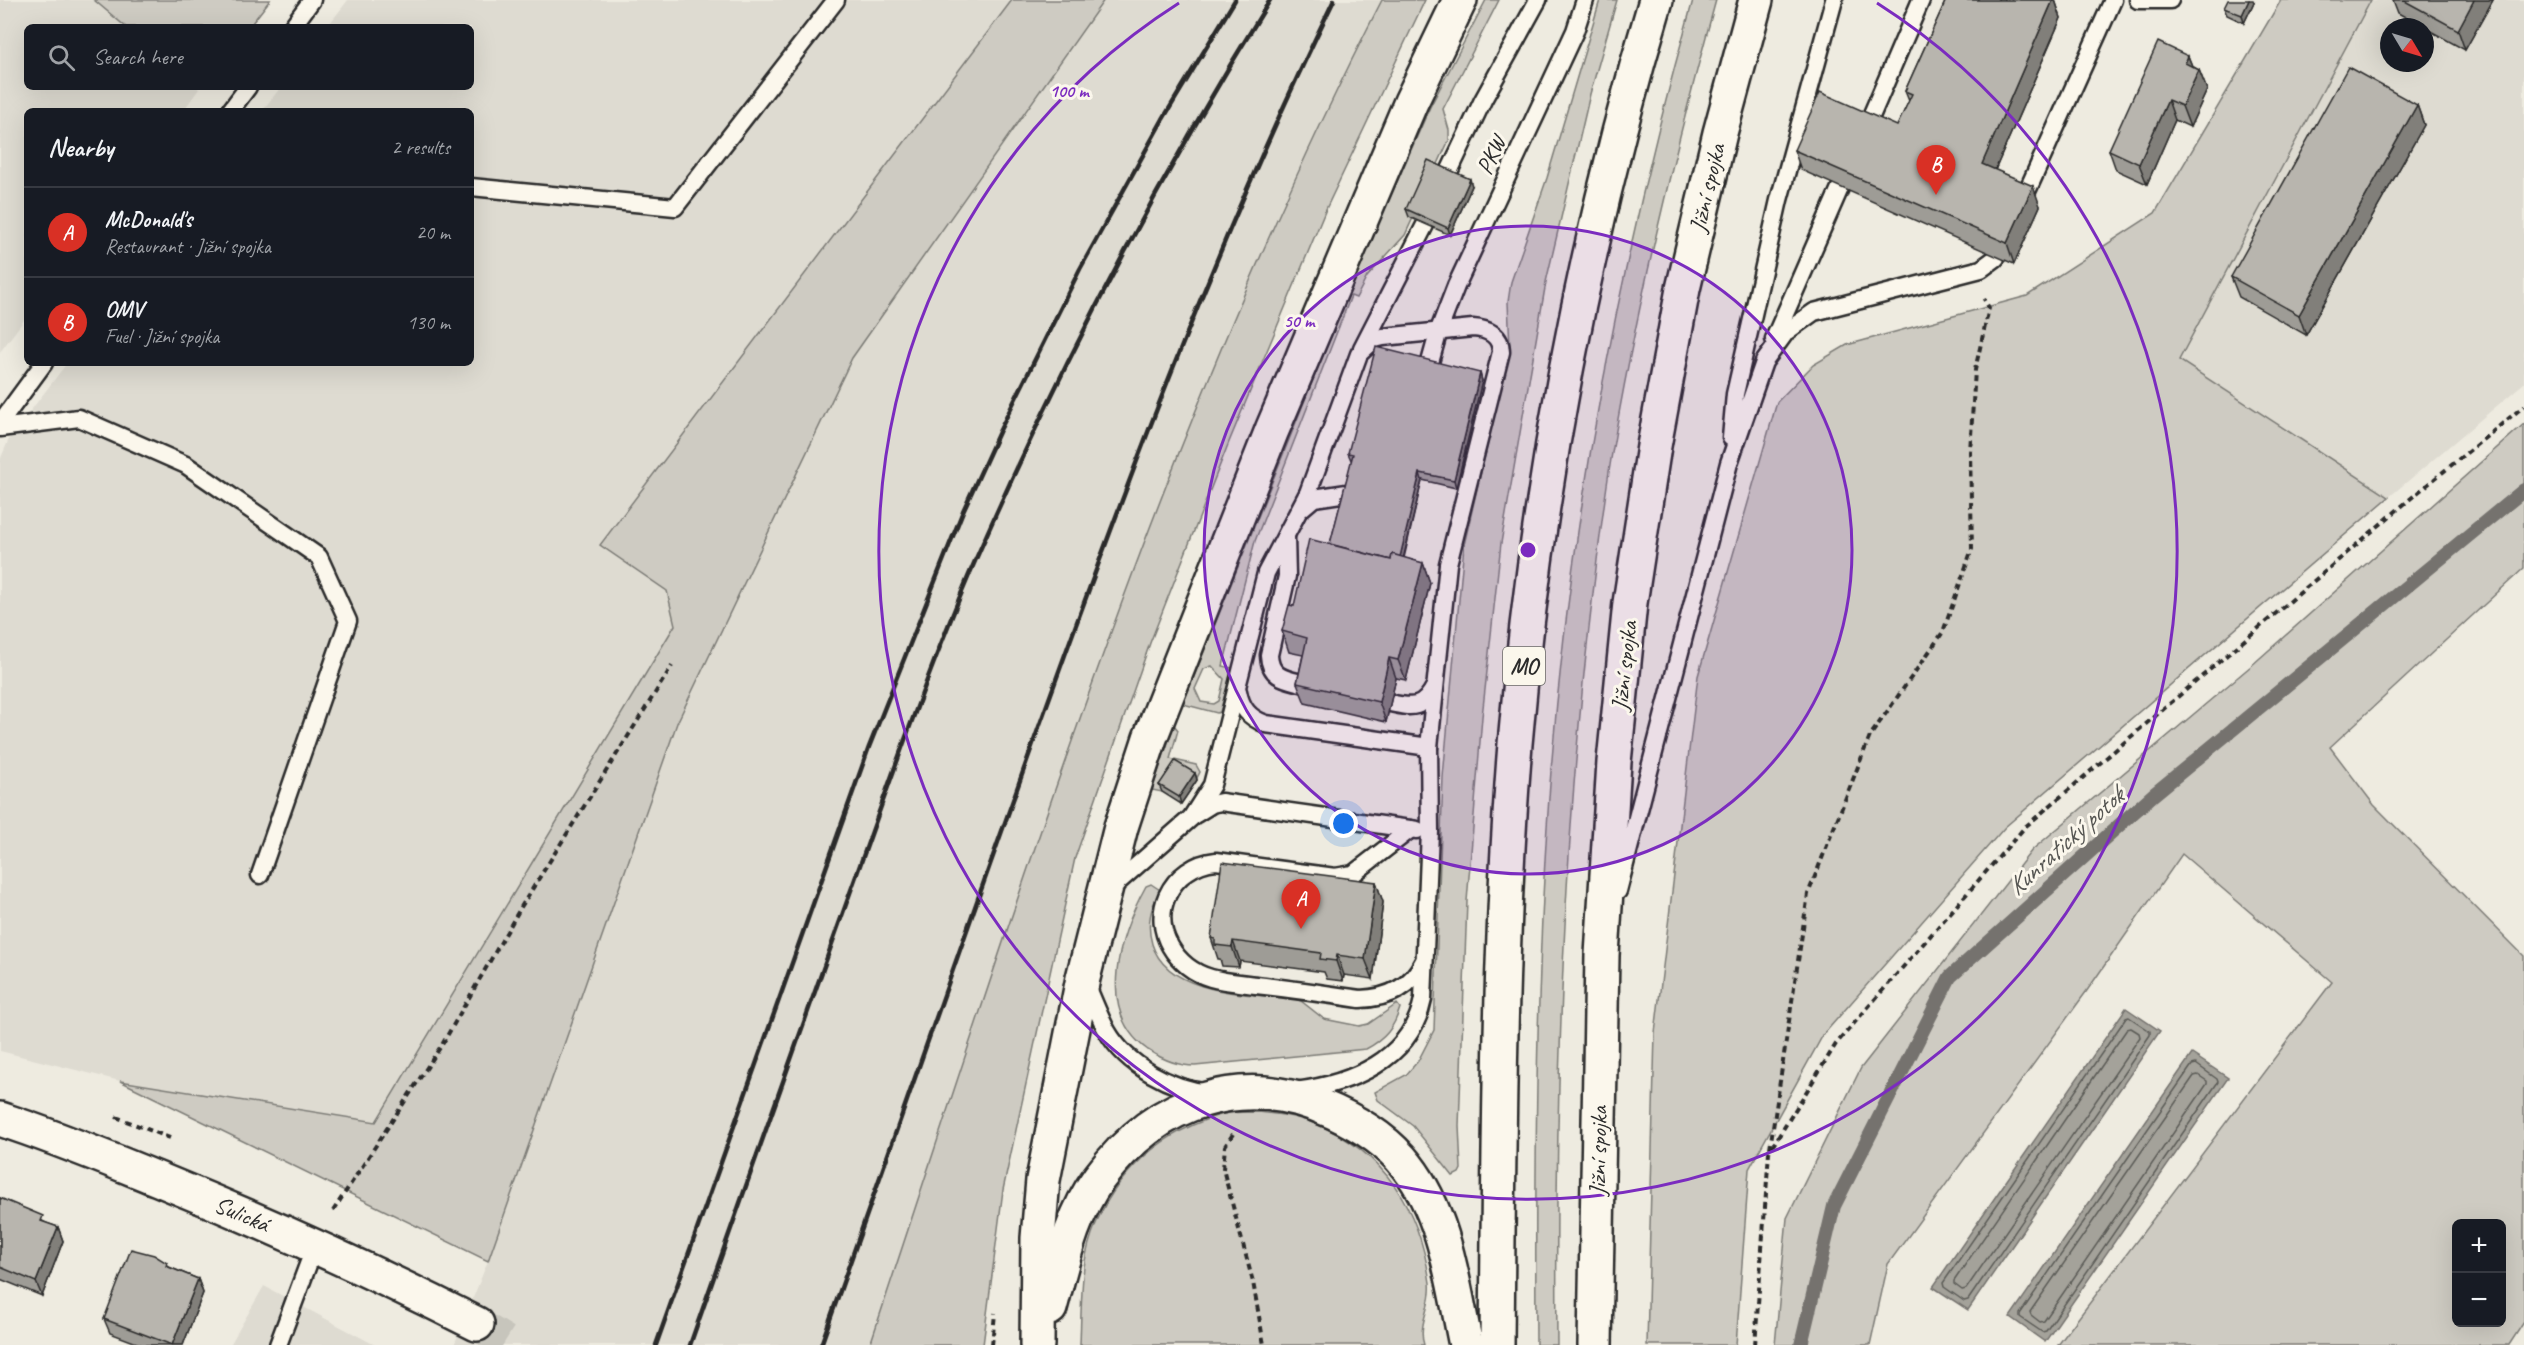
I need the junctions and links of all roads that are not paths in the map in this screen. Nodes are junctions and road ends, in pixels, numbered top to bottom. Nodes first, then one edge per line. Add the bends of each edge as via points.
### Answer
1 (312, 0) edge
2 (836, 0) edge
3 (1461, 0) edge
4 (1538, 0) edge
5 (1584, 0) edge
6 (1656, 0) edge
7 (1756, 0) edge
8 (1834, 0) edge
9 (1921, 0) edge
10 (2113, 0) edge
11 (2139, 0) edge
12 (2170, 0) edge
13 (294, 24) edge
14 (246, 90) edge
15 (232, 108) edge
16 (1866, 128) edge
17 (1449, 174) edge
18 (474, 187) edge
19 (1840, 188) edge
20 (2024, 198) edge
21 (1425, 225) edge
22 (1996, 258) edge
23 (1439, 330) junction
24 (1359, 354) junction
25 (1764, 362) junction
26 (42, 366) edge
27 (1429, 366) edge
28 (0, 423) edge
29 (0, 428) edge
30 (1729, 463) junction
31 (1347, 493) edge
32 (1299, 511) junction
33 (1287, 534) junction
34 (1309, 685) edge
35 (1436, 685) junction
36 (1238, 690) junction
37 (1390, 703) dead end
38 (1429, 747) junction
39 (1191, 818) junction
40 (1411, 829) junction
41 (1430, 831) junction
42 (260, 874) dead end
43 (1104, 895) junction
44 (1602, 956) junction
45 (1425, 958) junction
46 (1083, 978) junction
47 (1278, 1093) junction
48 (1225, 1095) junction
49 (0, 1119) edge
50 (315, 1246) junction
51 (477, 1324) tunnel mouth
52 (278, 1345) edge
53 (1039, 1345) edge
54 (1466, 1345) edge
55 (1497, 1345) edge
56 (1595, 1345) edge

1 - 13 lane
2 - 18 lane via 675,207
3 - 43 main road via 1411,102 1272,430 1150,738
4 - 17 lane via 1483,100
5 - 23 lane, PKW via 1575,30
6 - 55 main road, MO via 1611,168 1579,309 1552,452 1532,596 1507,866
7 - 44 main road, Jižní spojka via 1683,289 1654,446 1630,603 1614,762
8 - 30 lane via 1779,200 1740,371
9 - 16 lane
10 - 20 lane
11 - 12 lane
14 - 15 lane
19 - 25 lane
21 - 24 lane
22 - 25 lane via 1968,273 1814,312 1786,332
23 - 24 lane via 1375,339
23 - 27 lane, PKW
23 - 35 lane via 1481,328 1498,338 1501,352 1448,564
24 - 32 lane
25 - 30 lane
26 - 28 lane
29 - 42 lane via 79,418 186,465 319,557 348,621
30 - 44 lane
31 - 32 lane via 1314,498
32 - 33 lane
33 - 34 lane via 1287,576 1269,663 1281,678
33 - 36 lane via 1266,573
35 - 37 lane via 1424,703 1417,706
35 - 38 lane
36 - 38 lane via 1249,716 1266,724
36 - 39 lane via 1212,785
38 - 41 lane
39 - 40 lane via 1203,808 1221,802
39 - 43 lane
40 - 41 lane
40 - 45 lane via 1353,874 1335,877 1202,862 1178,879 1163,905 1162,918 1170,948 1177,957 1211,978 1378,999 1408,982
41 - 45 lane
43 - 46 main road
44 - 56 main road, Jižní spojka
45 - 47 lane via 1415,1027 1388,1057 1372,1068 1329,1085
46 - 48 lane via 1108,1032 1144,1069 1171,1084
46 - 53 main road via 1043,1180 1038,1238
47 - 48 main road
47 - 54 main road via 1324,1107 1370,1131 1407,1166 1440,1229
48 - 53 main road via 1184,1107 1145,1128 1098,1180 1067,1244
49 - 50 main road, Sulická
50 - 51 main road, Sulická
50 - 52 lane

